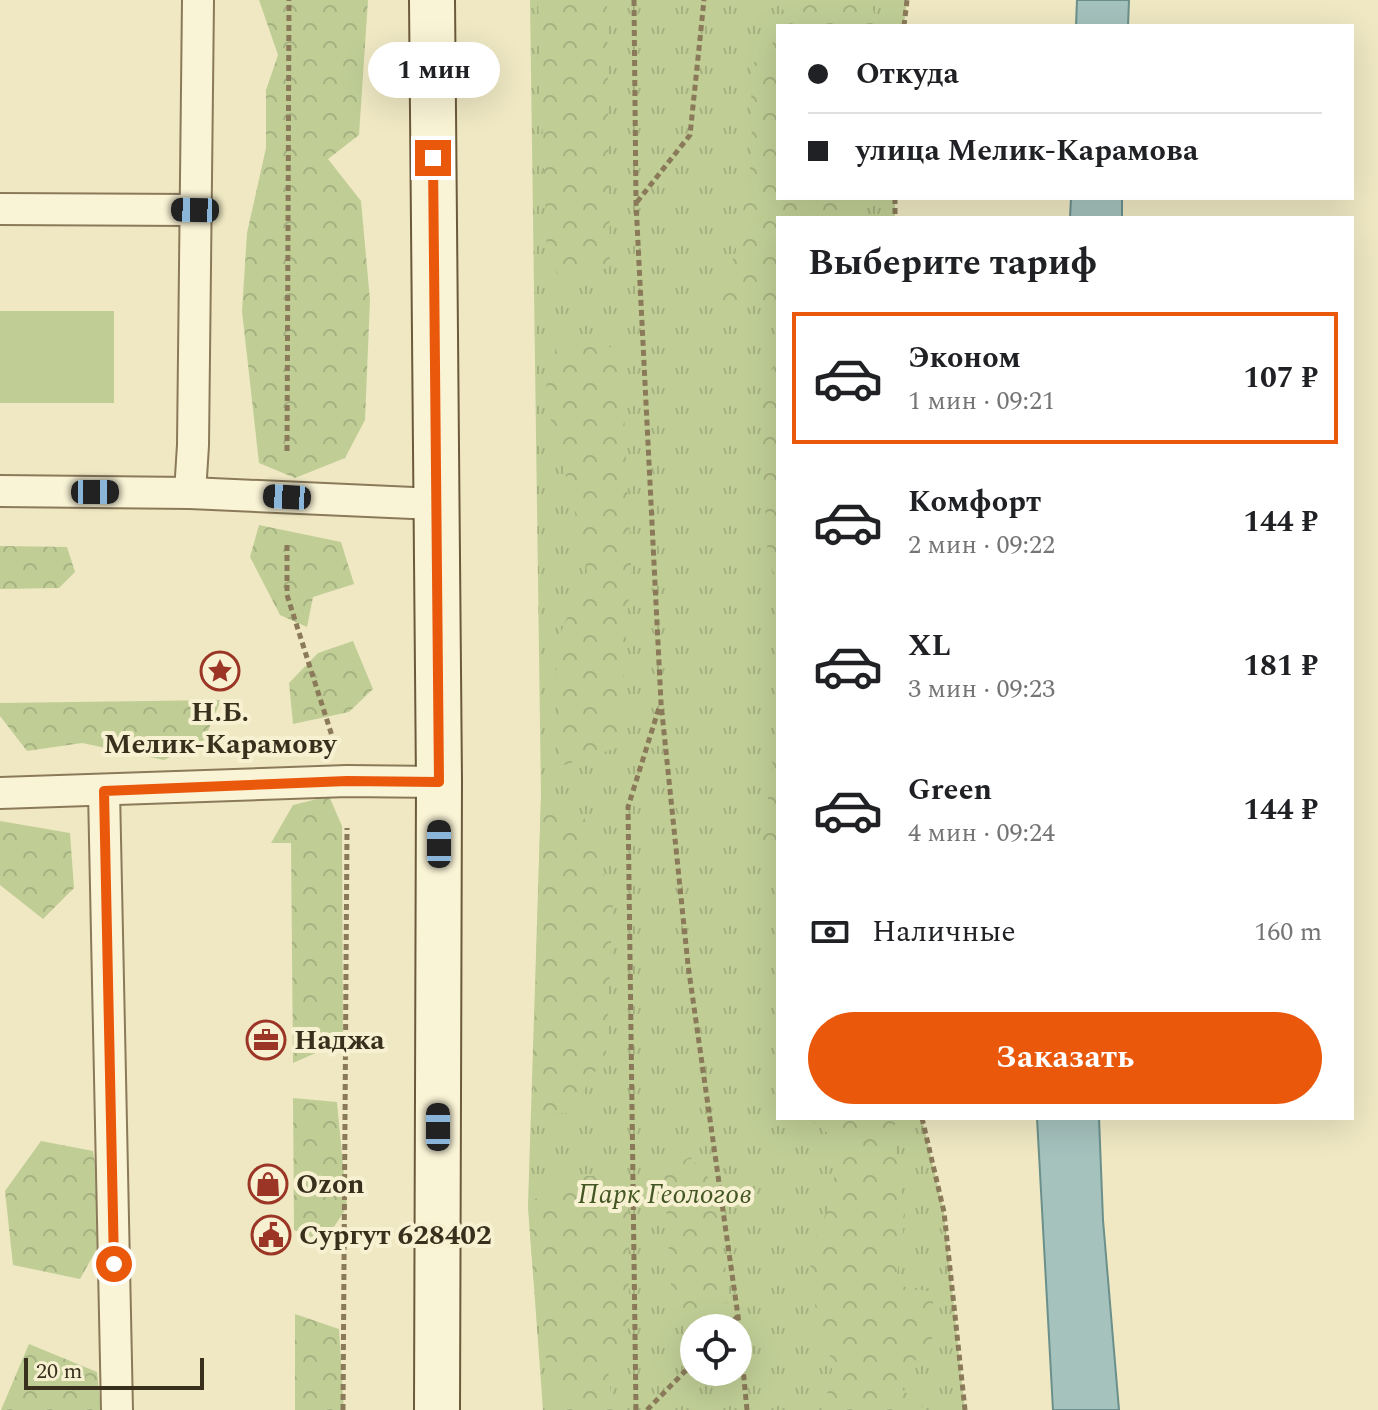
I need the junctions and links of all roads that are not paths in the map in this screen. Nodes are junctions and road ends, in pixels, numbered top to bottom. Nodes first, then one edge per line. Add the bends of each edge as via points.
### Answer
1 (198, 0) edge
2 (432, 0) edge
3 (0, 209) edge
4 (195, 210) junction
5 (0, 491) edge
6 (190, 493) junction
7 (435, 504) junction
8 (439, 782) junction
9 (104, 791) junction
10 (0, 793) edge
11 (117, 1410) edge
12 (437, 1410) edge

1 - 4 lane
2 - 7 main road
3 - 4 lane
4 - 6 lane
5 - 6 lane
6 - 7 lane
7 - 8 main road
8 - 9 lane
8 - 12 main road
9 - 10 lane
9 - 11 lane

